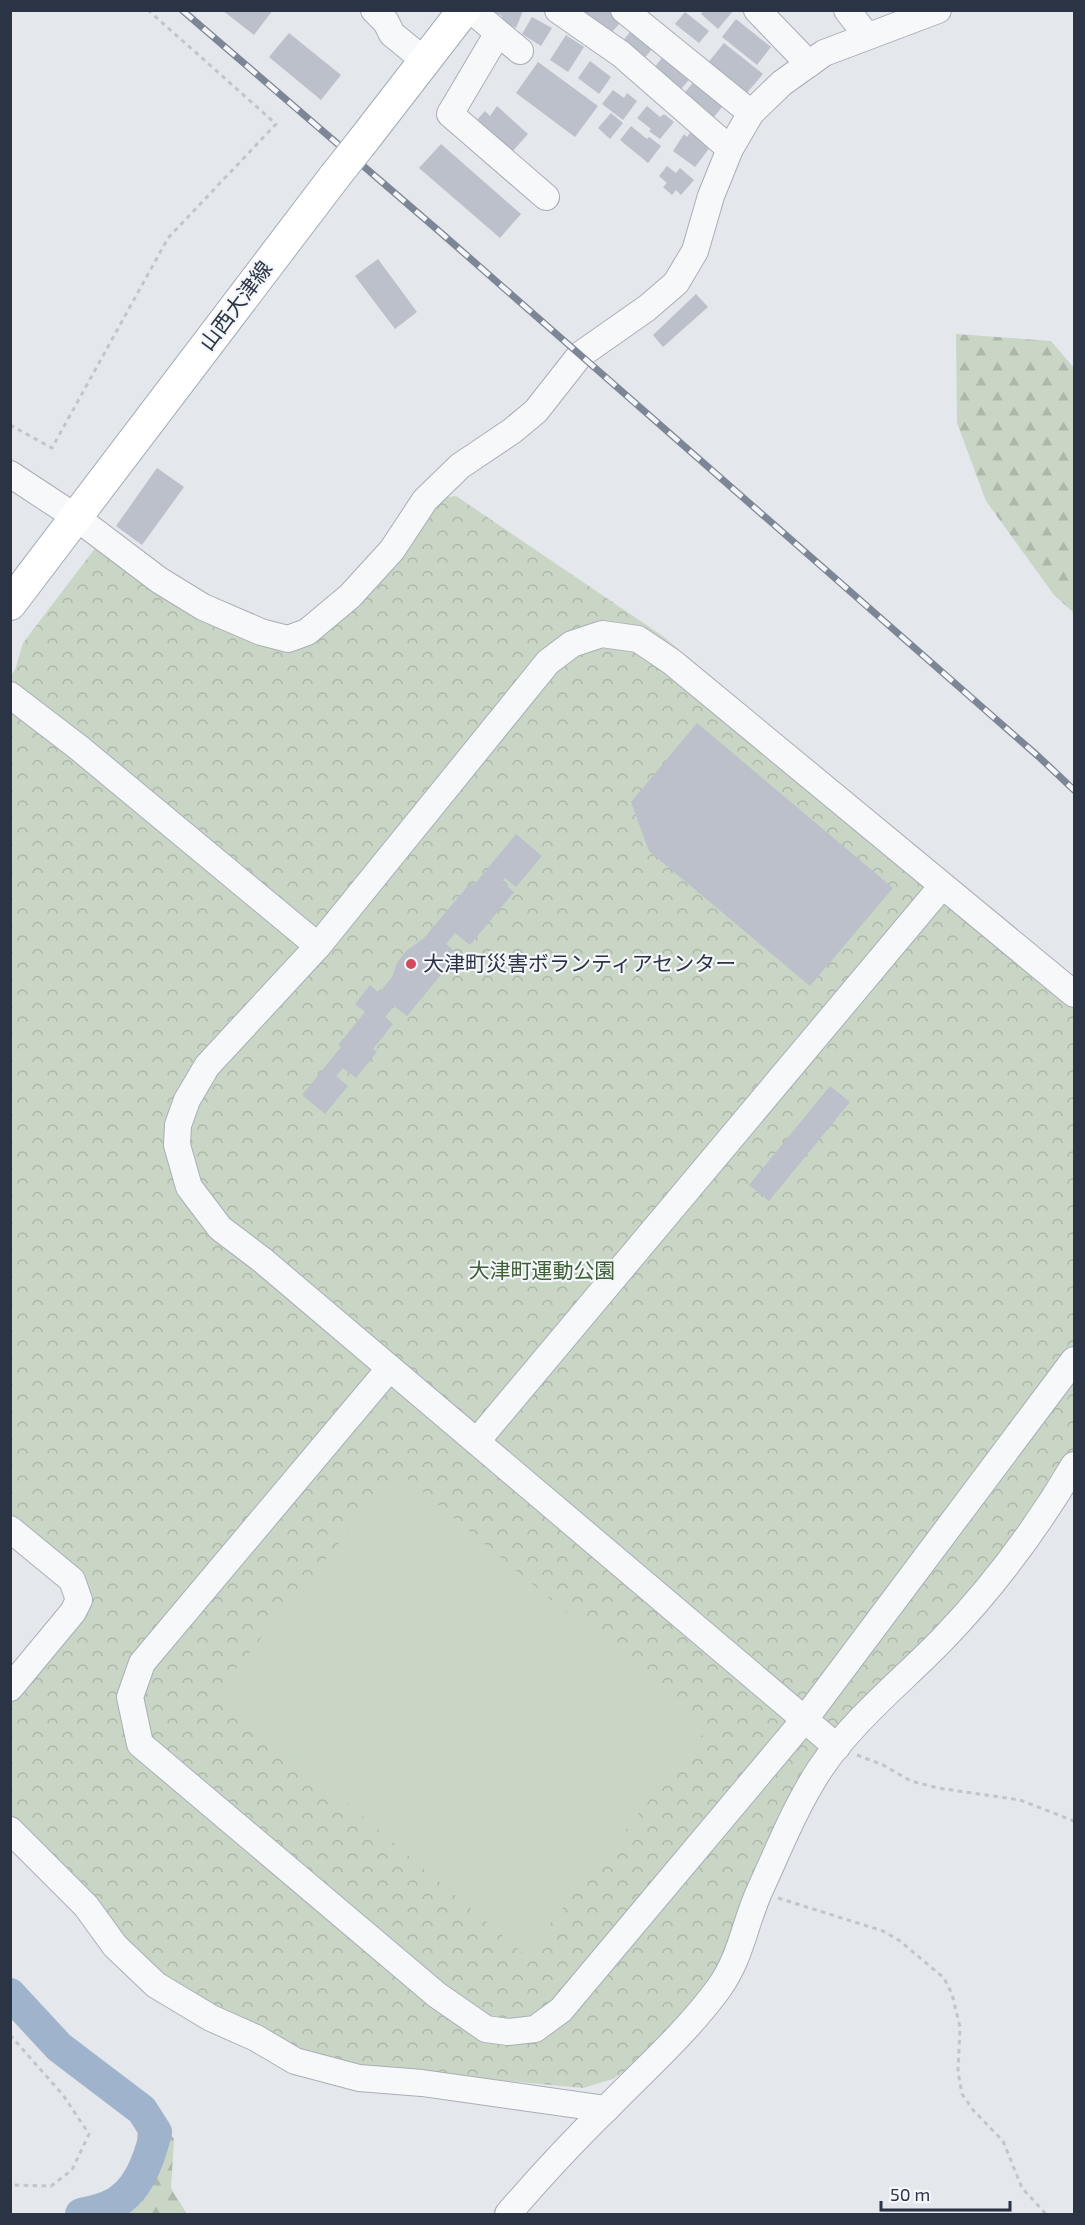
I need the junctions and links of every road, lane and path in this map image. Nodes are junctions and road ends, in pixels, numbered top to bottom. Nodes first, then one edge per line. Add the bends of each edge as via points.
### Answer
1 (148, 10) edge
2 (374, 10) edge
3 (464, 10) edge
4 (471, 10) edge
5 (558, 10) edge
6 (624, 10) edge
7 (757, 10) edge
8 (847, 10) edge
9 (938, 10) edge
10 (498, 33) junction
11 (867, 36) junction
12 (520, 51) dead end
13 (425, 61) junction
14 (809, 64) junction
15 (751, 113) junction
16 (730, 149) junction
17 (546, 197) dead end
18 (10, 425) edge
19 (10, 474) edge
20 (76, 518) junction
21 (10, 604) edge
22 (10, 694) edge
23 (942, 886) junction
24 (318, 946) junction
25 (1074, 994) edge
26 (1074, 1360) edge
27 (389, 1369) junction
28 (477, 1442) junction
29 (1074, 1465) edge
30 (10, 1529) edge
31 (10, 1688) edge
32 (805, 1719) junction
33 (837, 1747) junction
34 (1074, 1821) edge
35 (10, 1830) edge
36 (759, 1892) junction
37 (10, 2035) edge
38 (606, 2109) junction
39 (10, 2185) edge
40 (508, 2214) edge
41 (1046, 2214) edge

1 - 18 path via 276,124 168,238 52,448
2 - 13 street via 392,34
3 - 13 main road, 山西大津線
4 - 10 street
5 - 16 street via 621,54
6 - 15 street
7 - 14 street
8 - 11 street
9 - 11 street
10 - 12 street
10 - 17 street via 450,114
11 - 14 street via 824,53
13 - 20 main road, 山西大津線, bridge
14 - 15 street
15 - 16 street
16 - 20 street via 695,251 676,283 580,355 536,411 460,466 425,500 392,550 350,596 307,632 288,639 203,607 159,580
19 - 20 street
20 - 21 main road, 山西大津線
22 - 24 street
23 - 24 street via 672,662 638,639 602,633 572,644 548,662
23 - 25 street
23 - 28 street
24 - 27 street via 207,1066 187,1100 178,1125 177,1145 189,1187 220,1228
26 - 32 street
27 - 28 street
27 - 32 street via 142,1663 130,1697 141,1744 437,1995 486,2029 508,2032 535,2029 561,2010
28 - 32 street
29 - 33 street via 1010,1563 943,1639
30 - 31 street via 72,1580 79,1600
32 - 33 street
33 - 34 path via 911,1780 1020,1800
33 - 36 street via 819,1770
35 - 38 street via 86,1906 115,1946 156,1985 295,2061 359,2078
36 - 38 street via 740,1951 719,1988 665,2051
36 - 41 path via 883,1932 900,1941 944,1978 960,2027 958,2072 962,2094 1003,2141 1022,2188
37 - 39 path via 63,2095 89,2134 72,2170 51,2186
38 - 40 street

